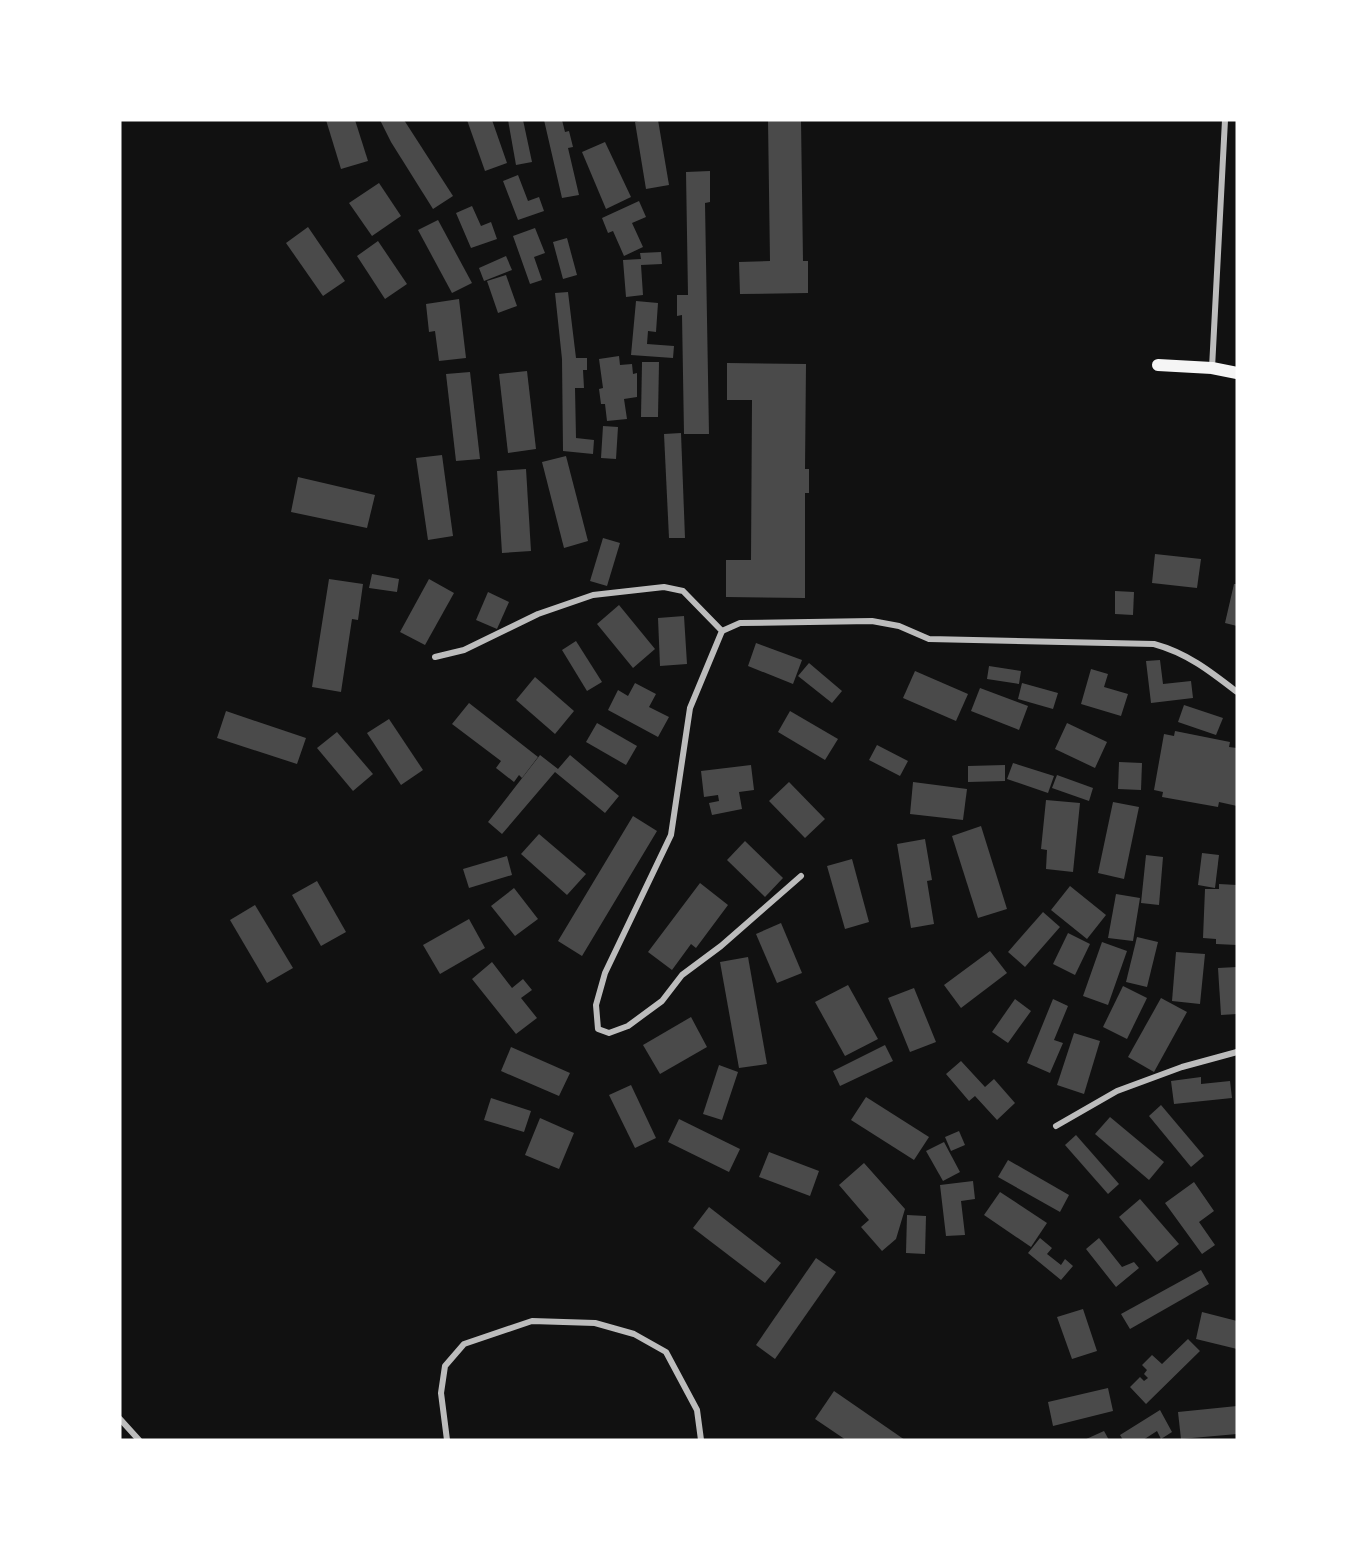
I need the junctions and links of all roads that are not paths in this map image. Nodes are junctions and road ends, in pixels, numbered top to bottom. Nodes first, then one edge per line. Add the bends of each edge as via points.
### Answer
1 (1225, 120) edge
2 (1158, 365) dead end
3 (1212, 368) junction
4 (1237, 373) edge
5 (722, 631) junction
6 (435, 657) dead end
7 (1237, 692) edge
8 (801, 876) dead end
9 (1237, 1052) edge
10 (1056, 1126) dead end
11 (120, 1419) edge
12 (138, 1440) edge
13 (447, 1440) edge
14 (701, 1440) edge

1 - 3 street
2 - 3 main road
3 - 4 main road
5 - 6 street via 683,591 664,587 593,595 538,614 464,650
5 - 7 street via 740,623 872,621 899,626 929,639 1154,644 1195,659
5 - 8 street via 690,708 671,835 605,973 596,1005 598,1029 609,1033 628,1026 662,1002 682,975
9 - 10 street via 1117,1091
11 - 12 street
13 - 14 street via 441,1394 445,1366 464,1344 532,1322 595,1323 634,1334 666,1352 697,1410

